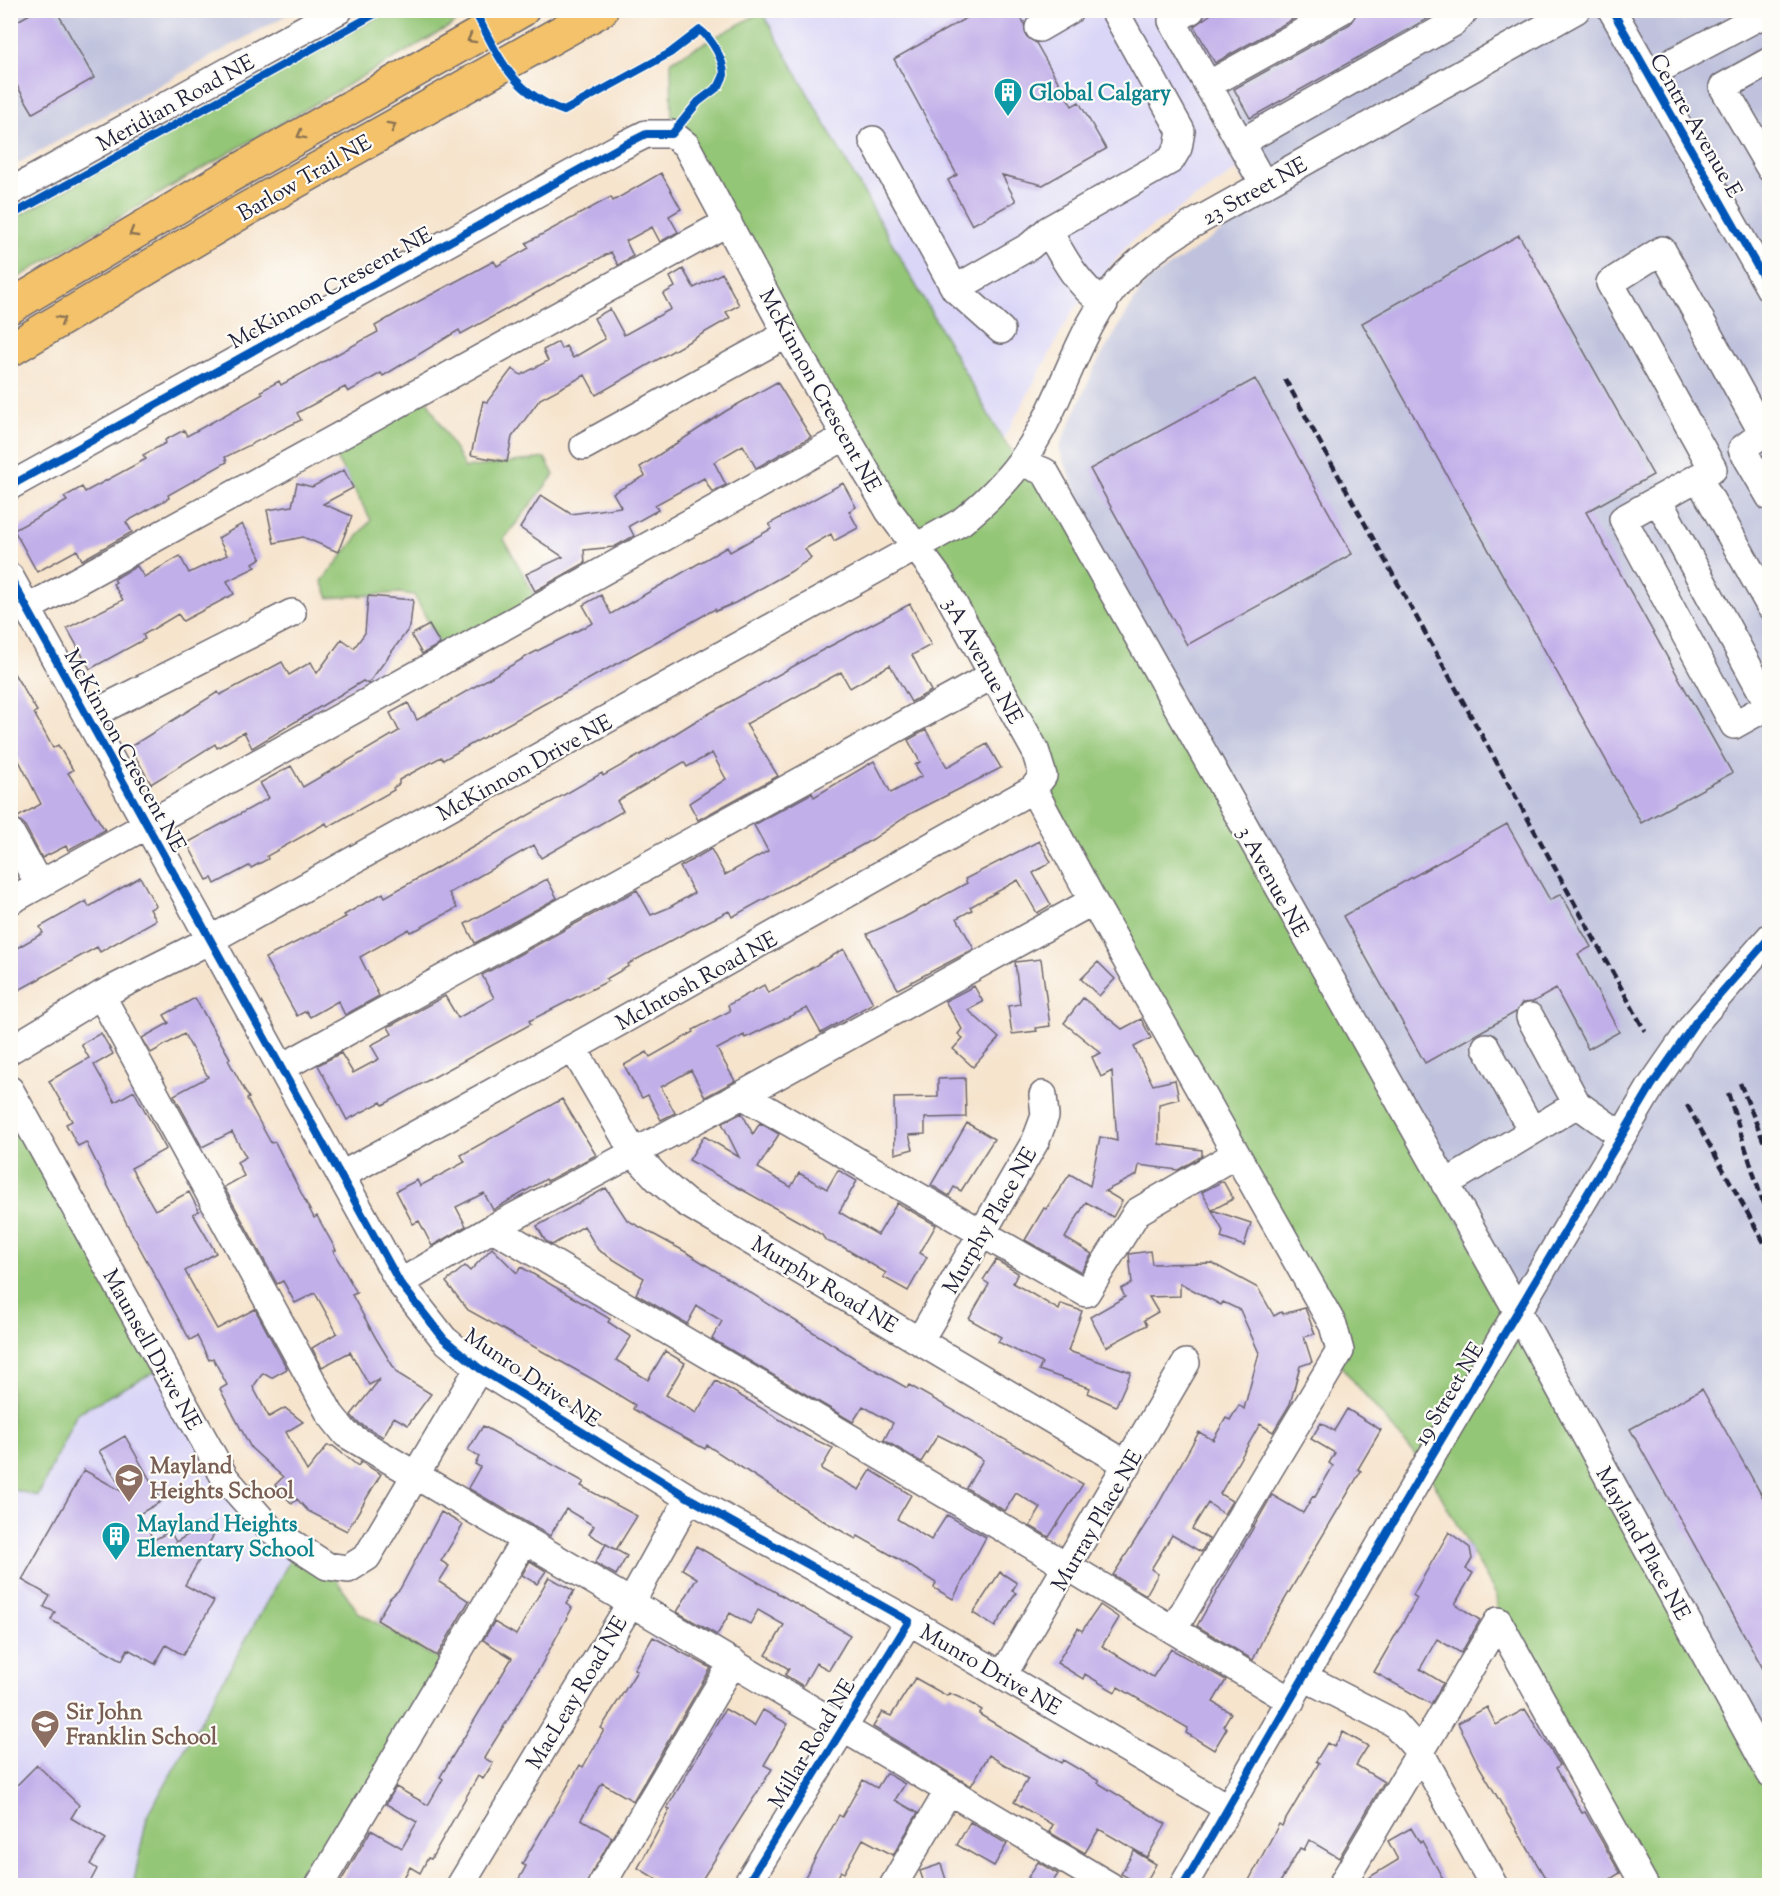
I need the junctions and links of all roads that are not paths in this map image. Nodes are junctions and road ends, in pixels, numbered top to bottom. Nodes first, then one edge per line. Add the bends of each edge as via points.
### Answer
1 (523, 10) edge
2 (601, 10) edge
3 (1070, 10) edge
4 (1114, 10) edge
5 (1191, 10) edge
6 (1342, 10) edge
7 (1465, 10) edge
8 (1576, 10) edge
9 (1612, 10) edge
10 (1758, 10) edge
11 (329, 13) edge
12 (1039, 28) dead end
13 (564, 30) junction
14 (1770, 61) edge
15 (1648, 75) junction
16 (1208, 85) junction
17 (873, 140) dead end
18 (1240, 143) junction
19 (1770, 168) edge
20 (1264, 185) junction
21 (10, 192) edge
22 (728, 222) junction
23 (1048, 230) junction
24 (955, 289) junction
25 (1770, 289) edge
26 (1104, 304) junction
27 (10, 307) edge
28 (1001, 330) dead end
29 (788, 334) junction
30 (10, 351) edge
31 (846, 436) junction
32 (1758, 436) edge
33 (584, 446) dead end
34 (1020, 462) junction
35 (1706, 473) junction
36 (10, 486) edge
37 (1770, 497) edge
38 (1658, 500) junction
39 (916, 549) junction
40 (10, 577) edge
41 (1770, 606) edge
42 (28, 608) junction
43 (292, 613) dead end
44 (993, 675) junction
45 (1769, 705) edge
46 (87, 717) junction
47 (1038, 783) junction
48 (147, 824) junction
49 (10, 832) edge
50 (39, 884) junction
51 (10, 901) edge
52 (1093, 901) junction
53 (1770, 937) edge
54 (210, 940) junction
55 (101, 995) junction
56 (1530, 1017) dead end
57 (1486, 1047) dead end
58 (573, 1048) junction
59 (10, 1050) edge
60 (281, 1068) junction
61 (10, 1090) edge
62 (742, 1095) junction
63 (1043, 1095) dead end
64 (1577, 1104) junction
65 (1532, 1131) junction
66 (1622, 1136) junction
67 (634, 1153) junction
68 (1236, 1154) junction
69 (342, 1175) junction
70 (1445, 1184) junction
71 (493, 1228) junction
72 (982, 1235) junction
73 (400, 1282) junction
74 (1518, 1312) junction
75 (920, 1340) junction
76 (1186, 1363) dead end
77 (479, 1368) junction
78 (1128, 1465) junction
79 (414, 1474) junction
80 (689, 1498) junction
81 (525, 1539) junction
82 (1068, 1567) junction
83 (632, 1601) junction
84 (909, 1621) junction
85 (1173, 1630) junction
86 (733, 1662) junction
87 (1003, 1675) junction
88 (1304, 1677) junction
89 (1291, 1701) junction
90 (841, 1727) junction
91 (1420, 1752) junction
92 (1770, 1773) edge
93 (948, 1790) junction
94 (1228, 1808) junction
95 (1347, 1882) edge
96 (319, 1886) edge
97 (460, 1886) edge
98 (601, 1886) edge
99 (746, 1886) edge
100 (893, 1886) edge
101 (1110, 1886) edge
102 (1183, 1886) edge
103 (1494, 1886) edge
104 (1645, 1886) edge

1 - 13 main road
1 -> 27 main road, Barlow Trail NE via 224,179
2 - 13 main road, Barlow Trail NE
3 - 12 street
4 - 23 street via 1181,131 1178,148 1160,168
5 - 16 street via 1172,21
6 - 16 street
7 - 18 street via 1453,23
8 - 20 street, 23 Street NE
9 - 15 street, Centre Avenue E
10 - 15 street via 1756,18
11 - 21 street, Meridian Road NE
30 -> 13 main road, Barlow Trail NE via 243,211
14 - 19 street via 1723,87
15 - 25 street, Centre Avenue E
16 - 18 street
17 - 24 street
18 - 20 street
20 - 26 street, 23 Street NE via 1171,238 1125,275
22 - 29 street, McKinnon Crescent NE
22 - 36 street, McKinnon Crescent NE via 686,145 672,134 646,134
22 - 42 street
23 - 24 street via 1030,246
23 - 26 street via 1080,283
24 - 28 street
26 - 34 street, 23 Street NE via 1041,430
29 - 31 street, McKinnon Crescent NE
29 - 33 street
31 - 39 street, McKinnon Crescent NE via 889,512
31 - 48 street
32 - 35 street
32 - 35 street via 1662,250 1610,283
32 - 37 street
34 - 39 street, McKinnon Drive NE via 1002,487 982,505
34 - 70 street, 3 Avenue NE via 1045,472
35 - 38 street
35 - 41 street
38 - 45 street
38 - 45 street via 1623,519 1734,724
39 - 44 street, 3A Avenue NE via 939,578
39 - 54 street, McKinnon Drive NE
40 - 42 street, McKinnon Crescent NE
42 - 46 street, McKinnon Crescent NE
43 - 46 street
44 - 47 street, 3A Avenue NE via 1035,750
44 - 60 street
46 - 48 street, McKinnon Crescent NE
47 - 52 street, 3A Avenue NE
47 - 58 street, McIntosh Road NE
48 - 50 street
48 - 54 street, McKinnon Crescent NE
49 - 50 street
50 - 51 street
52 - 62 street
52 - 68 street, 3A Avenue NE
53 - 66 street, 19 Street NE via 1695,1023
54 - 55 street, McKinnon Drive NE
54 - 60 street, Munro Drive NE
55 - 59 street, McKinnon Drive NE
55 - 79 street via 330,1414 346,1434
56 - 64 street
57 - 65 street
58 - 67 street, Murphy Road NE
58 - 69 street, McIntosh Road NE
60 - 69 street, Munro Drive NE
61 - 79 street, Maunsell Drive NE via 225,1478 270,1529 327,1566 348,1569 367,1557
62 - 67 street
62 - 72 street
63 - 72 street, Murphy Place NE via 1045,1116 1036,1140
64 - 65 street
64 - 66 street
65 - 70 street
66 - 74 street, 19 Street NE
67 - 71 street
67 - 75 street, Murphy Road NE via 685,1202
68 - 72 street via 1137,1212 1086,1293
68 - 85 street, 3A Avenue NE via 1333,1325 1340,1351
69 - 73 street, Munro Drive NE
70 - 74 street, 3 Avenue NE
71 - 73 street
71 - 82 street
72 - 75 street, Murphy Place NE
73 - 77 street, Munro Drive NE via 444,1339
74 - 88 street, 19 Street NE
74 - 92 street, Mayland Place NE
75 - 78 street, Murphy Road NE
76 - 78 street, Murray Place NE
77 - 79 street, Maunsell Drive NE
77 - 80 street, Munro Drive NE
78 - 82 street, Murray Place NE
79 - 81 street
80 - 83 street, MacLeay Road NE
80 - 84 street, Munro Drive NE
81 - 83 street
81 - 96 street
82 - 85 street
82 - 87 street, Murray Place NE
83 - 86 street
83 - 97 street, MacLeay Road NE
84 - 87 street, Munro Drive NE
84 - 90 street, Millar Road NE
85 - 89 street
86 - 90 street
86 - 98 street
87 - 94 street, Munro Drive NE
88 - 89 street, 19 Street NE
88 - 91 street via 1394,1723
89 - 94 street, 19 Street NE
90 - 93 street
90 - 99 street, Millar Road NE
91 - 95 street
91 - 103 street
91 - 104 street via 1498,1621
93 - 100 street
93 - 101 street
94 - 102 street, 19 Street NE

